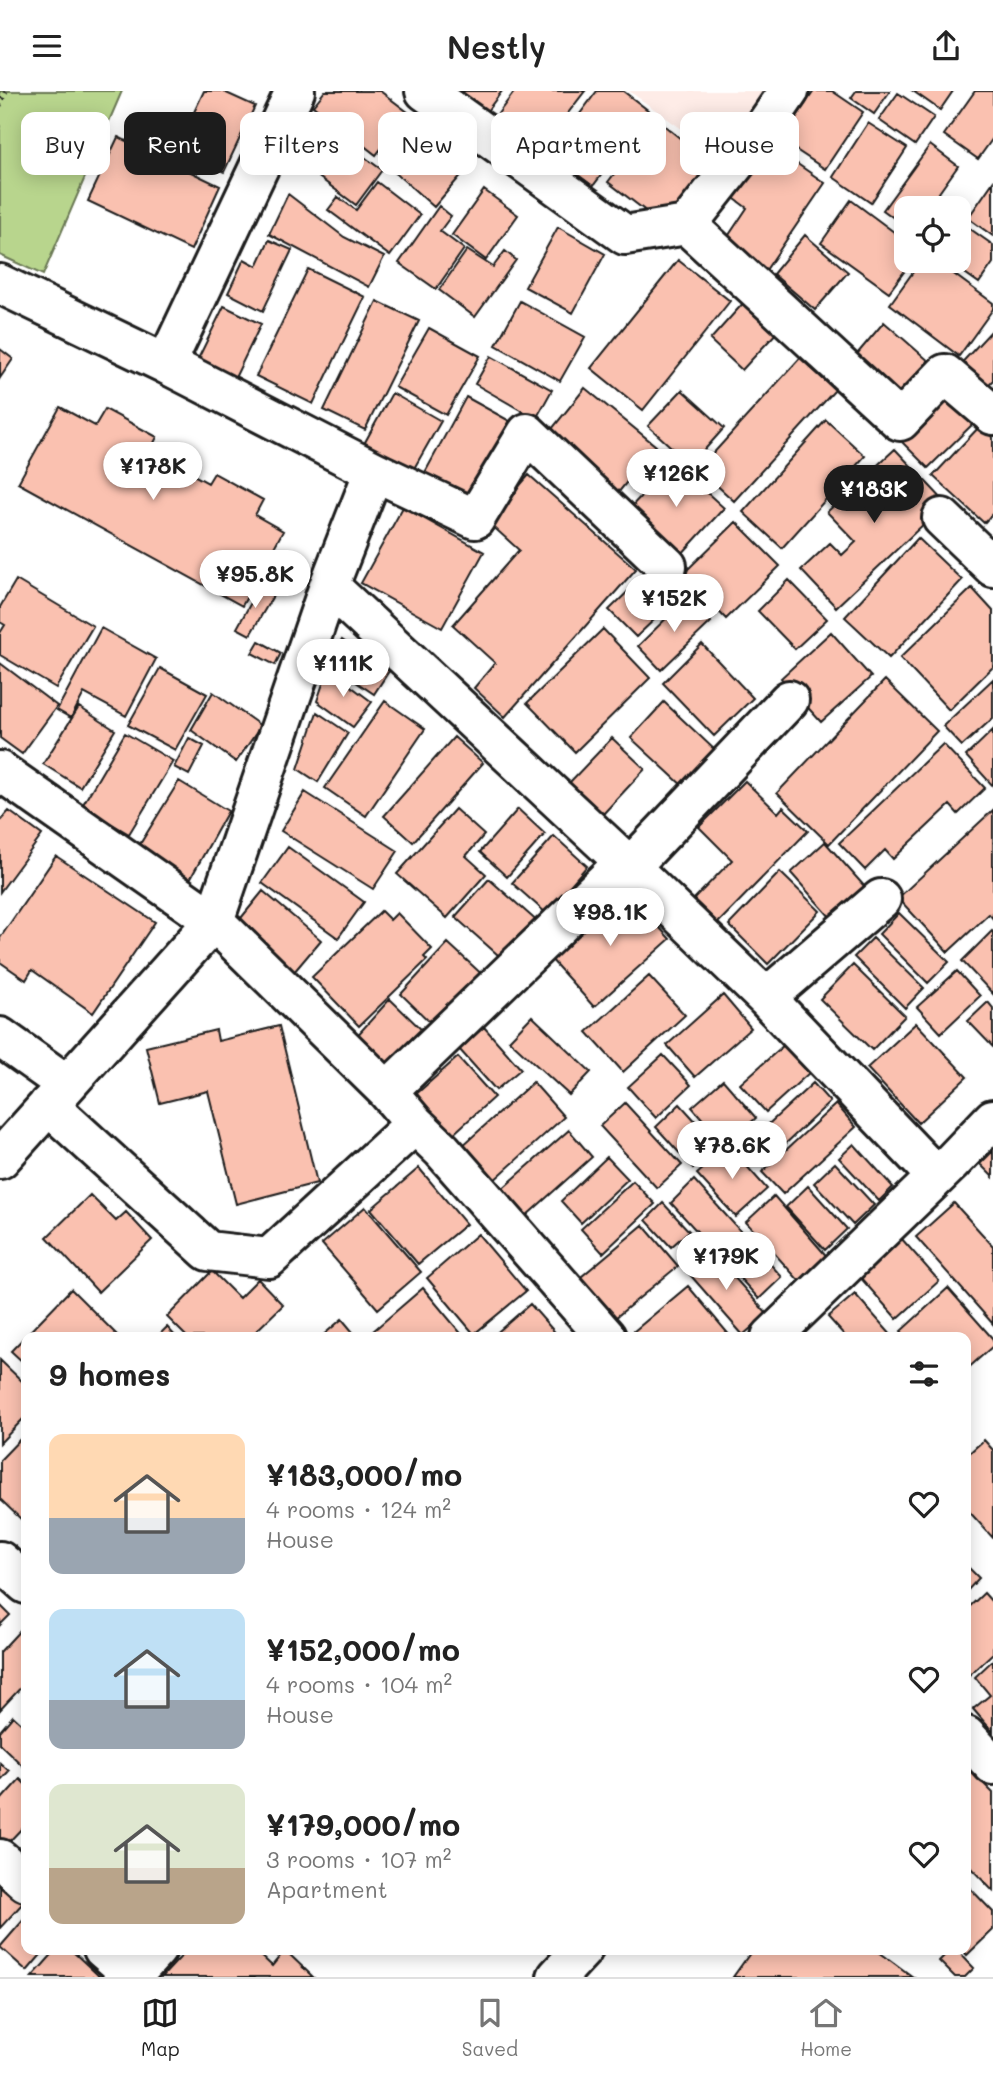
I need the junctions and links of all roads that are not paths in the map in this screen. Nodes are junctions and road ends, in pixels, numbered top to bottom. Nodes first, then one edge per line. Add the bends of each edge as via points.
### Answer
1 (295, 91) edge
2 (425, 91) edge
3 (789, 91) edge
4 (687, 225) junction
5 (0, 283) edge
6 (166, 365) junction
7 (993, 415) edge
8 (374, 471) junction
9 (942, 518) dead end
10 (667, 566) dead end
11 (993, 568) edge
12 (329, 586) junction
13 (789, 699) dead end
14 (0, 771) edge
15 (627, 865) junction
16 (881, 899) dead end
17 (214, 921) junction
18 (766, 998) junction
19 (0, 1037) edge
20 (387, 1091) junction
21 (57, 1094) junction
22 (993, 1119) edge
23 (415, 1124) junction
24 (0, 1159) edge
25 (936, 1176) junction
26 (602, 1332) edge
27 (777, 1332) edge
28 (0, 1560) edge
29 (21, 1579) edge
30 (971, 1741) edge
31 (993, 1765) edge
32 (0, 1859) edge
33 (21, 1878) edge
34 (115, 1955) edge
35 (577, 1955) edge
36 (140, 1967) edge
37 (557, 1977) edge

1 - 6 street
2 - 4 street via 625,235
3 - 4 street
4 - 7 street via 900,421 945,374
5 - 6 street
6 - 8 street
8 - 10 street via 475,519 527,433
8 - 12 street
9 - 11 street
12 - 15 street
12 - 17 street
13 - 15 street
14 - 17 street
15 - 18 street
15 - 20 street
16 - 18 street
17 - 20 street
17 - 21 street
18 - 25 street
19 - 21 street
20 - 23 street
21 - 23 street via 208,1251 269,1258
21 - 24 street
22 - 25 street
23 - 26 street
25 - 27 street
28 - 29 street
30 - 31 street
32 - 33 street
34 - 36 street
35 - 37 street

